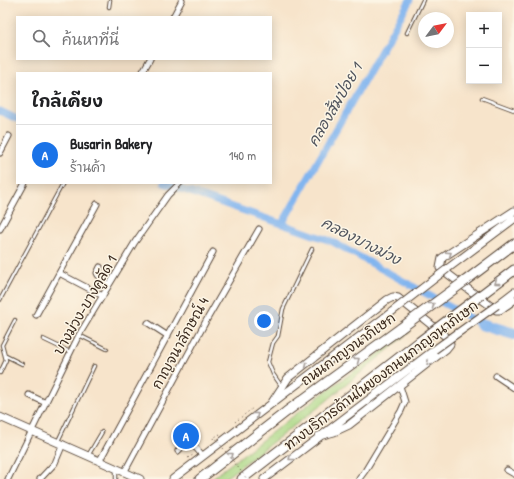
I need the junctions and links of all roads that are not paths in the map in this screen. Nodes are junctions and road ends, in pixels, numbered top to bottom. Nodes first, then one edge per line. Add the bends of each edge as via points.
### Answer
1 (110, 0) edge
2 (182, 0) edge
3 (423, 0) edge
4 (109, 7) dead end
5 (174, 16) edge
6 (407, 33) dead end
7 (149, 60) edge
8 (143, 72) edge
9 (482, 98) dead end
10 (514, 110) edge
11 (9, 136) dead end
12 (0, 152) edge
13 (24, 184) edge
14 (62, 184) edge
15 (180, 184) edge
16 (97, 204) dead end
17 (514, 211) edge
18 (514, 219) edge
19 (2, 222) edge
20 (0, 229) edge
21 (259, 229) dead end
22 (514, 244) edge
23 (312, 248) dead end
24 (213, 252) dead end
25 (100, 267) dead end
26 (514, 270) edge
27 (59, 273) junction
28 (110, 285) junction
29 (514, 292) edge
30 (102, 296) junction
31 (0, 300) edge
32 (514, 300) edge
33 (36, 315) dead end
34 (16, 320) dead end
35 (148, 323) dead end
36 (79, 335) junction
37 (168, 336) junction
38 (43, 338) dead end
39 (107, 349) dead end
40 (71, 353) junction
41 (6, 355) junction
42 (22, 364) dead end
43 (94, 366) dead end
44 (0, 373) edge
45 (496, 376) dead end
46 (400, 386) junction
47 (283, 388) junction
48 (514, 388) edge
49 (29, 395) dead end
50 (46, 403) junction
51 (271, 404) junction
52 (0, 417) edge
53 (32, 431) junction
54 (102, 432) dead end
55 (319, 436) junction
56 (60, 443) junction
57 (178, 451) dead end
58 (88, 455) junction
59 (203, 456) junction
60 (100, 460) junction
61 (117, 468) junction
62 (507, 470) dead end
63 (125, 471) junction
64 (514, 474) edge
65 (8, 479) edge
66 (40, 479) edge
67 (116, 479) edge
68 (140, 479) edge
69 (173, 479) edge
70 (200, 479) edge
71 (242, 479) edge
72 (264, 479) edge
73 (359, 479) edge

1 - 4 lane
2 - 5 street
3 - 6 lane
7 - 8 street
9 - 10 lane
11 - 12 street
13 - 19 street
14 - 31 lane
15 - 28 street, บางม่วง-บางคูลัด 1 via 168,195 135,242
16 - 27 street
32 -> 17 main road via 496,310 440,268 442,258
18 - 51 main road, bridge
19 - 20 street
21 - 63 street, กาญจนาลักษณ์ 4 via 206,320
70 -> 22 highway, ถนนกาญจนาภิเษก, bridge via 286,412
23 - 47 lane via 283,309 278,336 273,343 268,362
24 - 37 street
25 - 28 street via 98,275
26 -> 71 highway, bridge
27 - 30 street
27 - 33 street
28 - 30 street, บางม่วง-บางคูลัด 1
29 - 55 main road, ทางบริการด้านในของถนนกาญจนาภิเษก, bridge
30 - 36 street, บางม่วง-บางคูลัด 1
34 - 41 lane via 2,345
35 - 37 street
36 - 39 lane
36 - 40 street, บางม่วง-บางคูลัด 1
37 - 60 street
38 - 40 lane
40 - 50 street, บางม่วง-บางคูลัด 1
41 - 42 lane
41 - 44 lane
43 - 56 lane
45 - 48 street
47 -> 46 main road via 288,378 393,297 398,298 449,339 450,344
46 - 55 main road via 349,425
46 - 73 street via 405,402
47 - 51 main road
49 - 50 street
50 - 53 street, บางม่วง-บางคูลัด 1
59 -> 51 main road
52 - 53 main road
53 - 56 main road
53 - 65 street, บางม่วง-บางคูลัด 1
54 - 58 lane
55 -> 72 main road, ทางบริการด้านในของถนนกาญจนาภิเษก
56 - 58 main road
56 - 66 street via 55,463
57 - 59 street via 189,440
58 - 60 main road
59 - 69 main road
60 - 61 main road
61 - 63 main road
61 - 67 lane
62 - 64 street
63 - 68 main road

